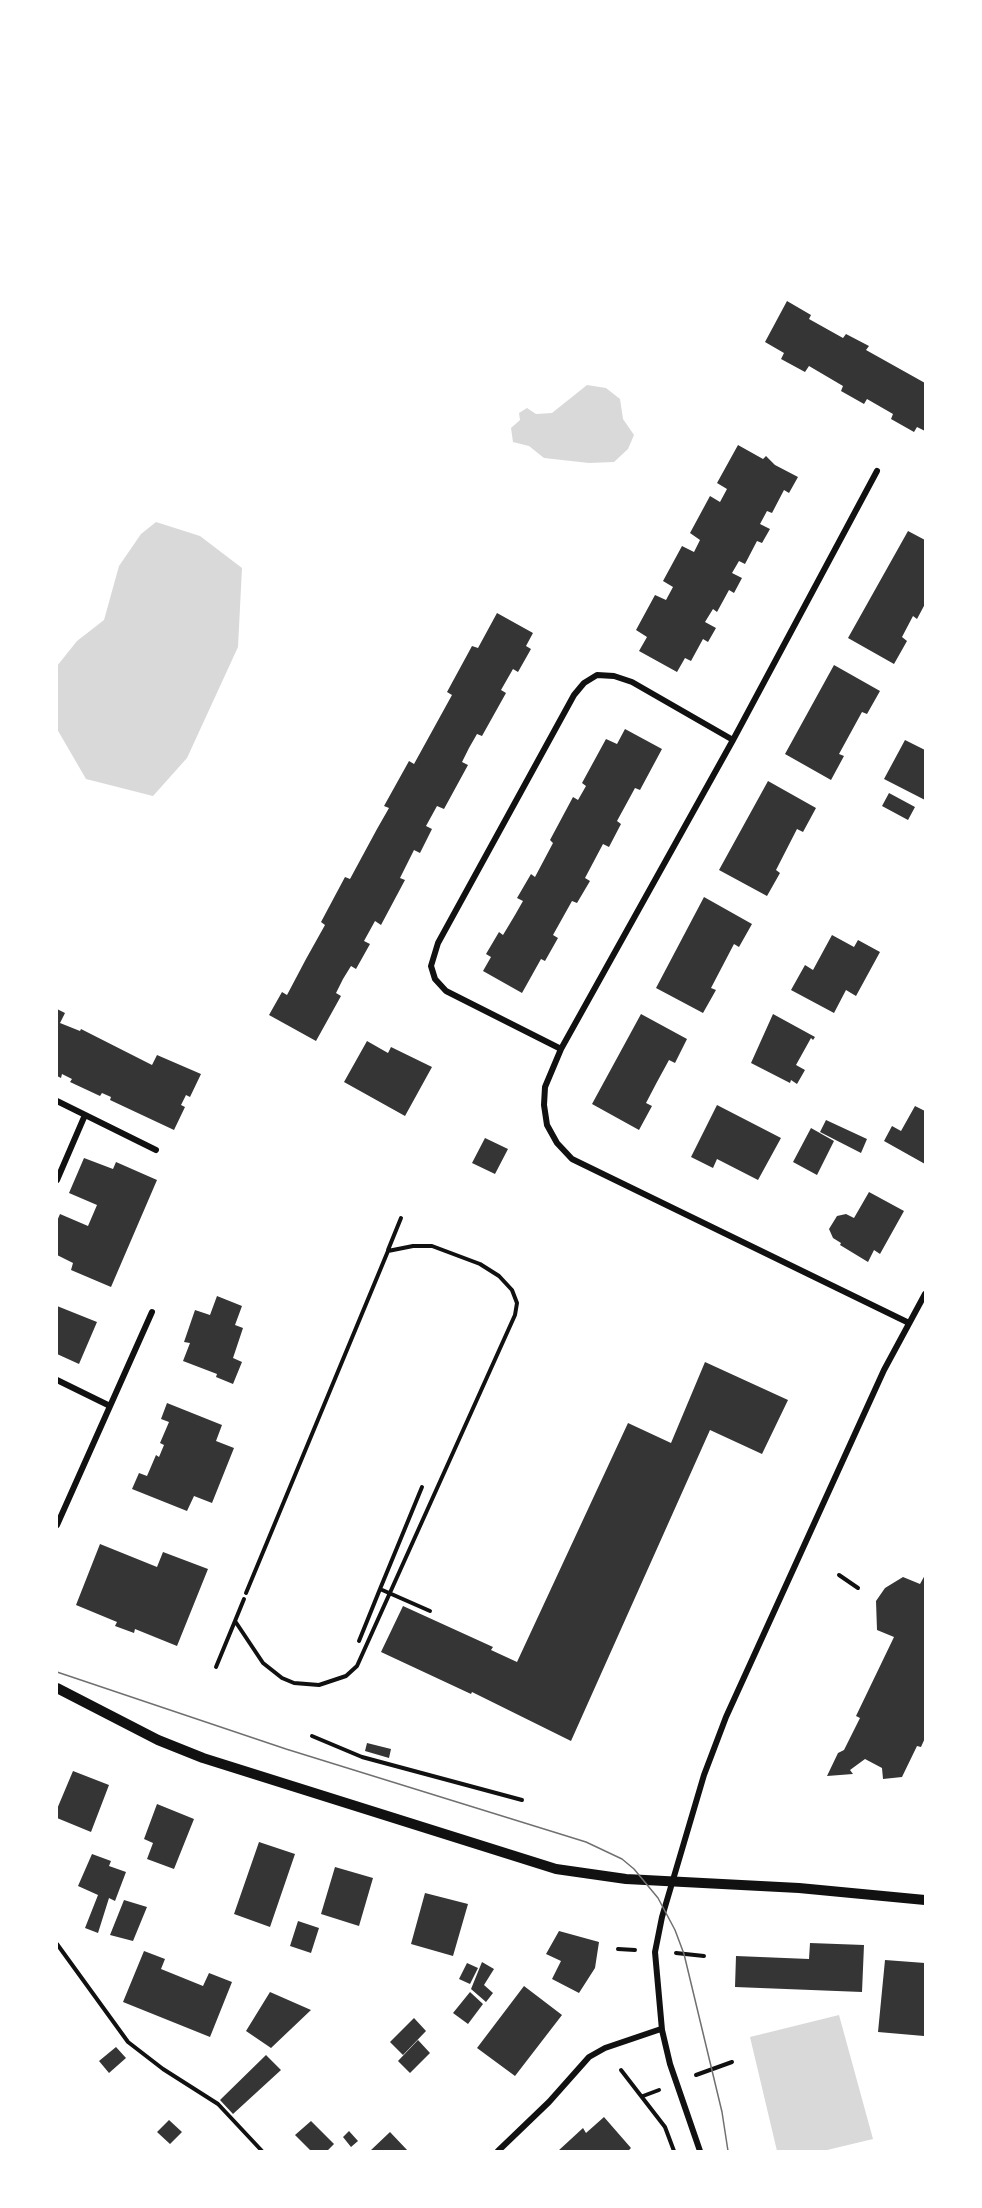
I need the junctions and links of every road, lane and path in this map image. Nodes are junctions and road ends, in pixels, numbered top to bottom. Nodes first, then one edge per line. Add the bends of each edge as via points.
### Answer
1 (877, 471) dead end
2 (733, 740) junction
3 (561, 1049) junction
4 (57, 1101) edge
5 (85, 1115) junction
6 (156, 1150) dead end
7 (57, 1180) edge
8 (401, 1218) dead end
9 (388, 1251) junction
10 (925, 1294) edge
11 (152, 1312) dead end
12 (909, 1323) junction
13 (57, 1380) edge
14 (110, 1406) junction
15 (423, 1487) dead end
16 (57, 1525) edge
17 (839, 1575) dead end
18 (858, 1588) dead end
19 (380, 1589) junction
20 (246, 1593) dead end
21 (391, 1594) junction
22 (244, 1599) dead end
23 (430, 1611) dead end
24 (235, 1621) junction
25 (359, 1641) dead end
26 (216, 1667) dead end
27 (57, 1688) edge
28 (312, 1736) dead end
29 (522, 1800) dead end
30 (674, 1880) junction
31 (925, 1900) edge
32 (57, 1944) edge
33 (662, 2029) junction
34 (621, 2070) dead end
35 (262, 2151) edge
36 (498, 2151) edge
37 (674, 2151) edge
38 (700, 2151) edge

1 - 2 street
2 - 3 street
2 - 3 street via 632,682 614,676 597,675 590,679 568,705 438,942 431,966 435,979 446,991
3 - 12 street via 545,1087 544,1105 547,1125 572,1159
4 - 5 street
5 - 6 street
5 - 7 street
8 - 9 path
9 - 20 path
9 - 21 path via 432,1246 453,1252 499,1276 512,1290 517,1303
10 - 12 street
11 - 14 street
12 - 30 street via 726,1717 704,1775
13 - 14 street
14 - 16 street
15 - 19 path
17 - 18 path
19 - 21 path
19 - 25 path
21 - 23 path
21 - 24 path via 357,1666 346,1676 319,1685 294,1683 273,1672
22 - 24 path
24 - 26 path
27 - 30 street via 158,1740 279,1783 556,1869 599,1877
28 - 29 path via 362,1757
30 - 31 street
30 - 33 street via 655,1952
32 - 35 path via 128,2042 218,2104
33 - 36 street via 589,2057
33 - 38 street via 669,2064
34 - 37 path via 665,2127

